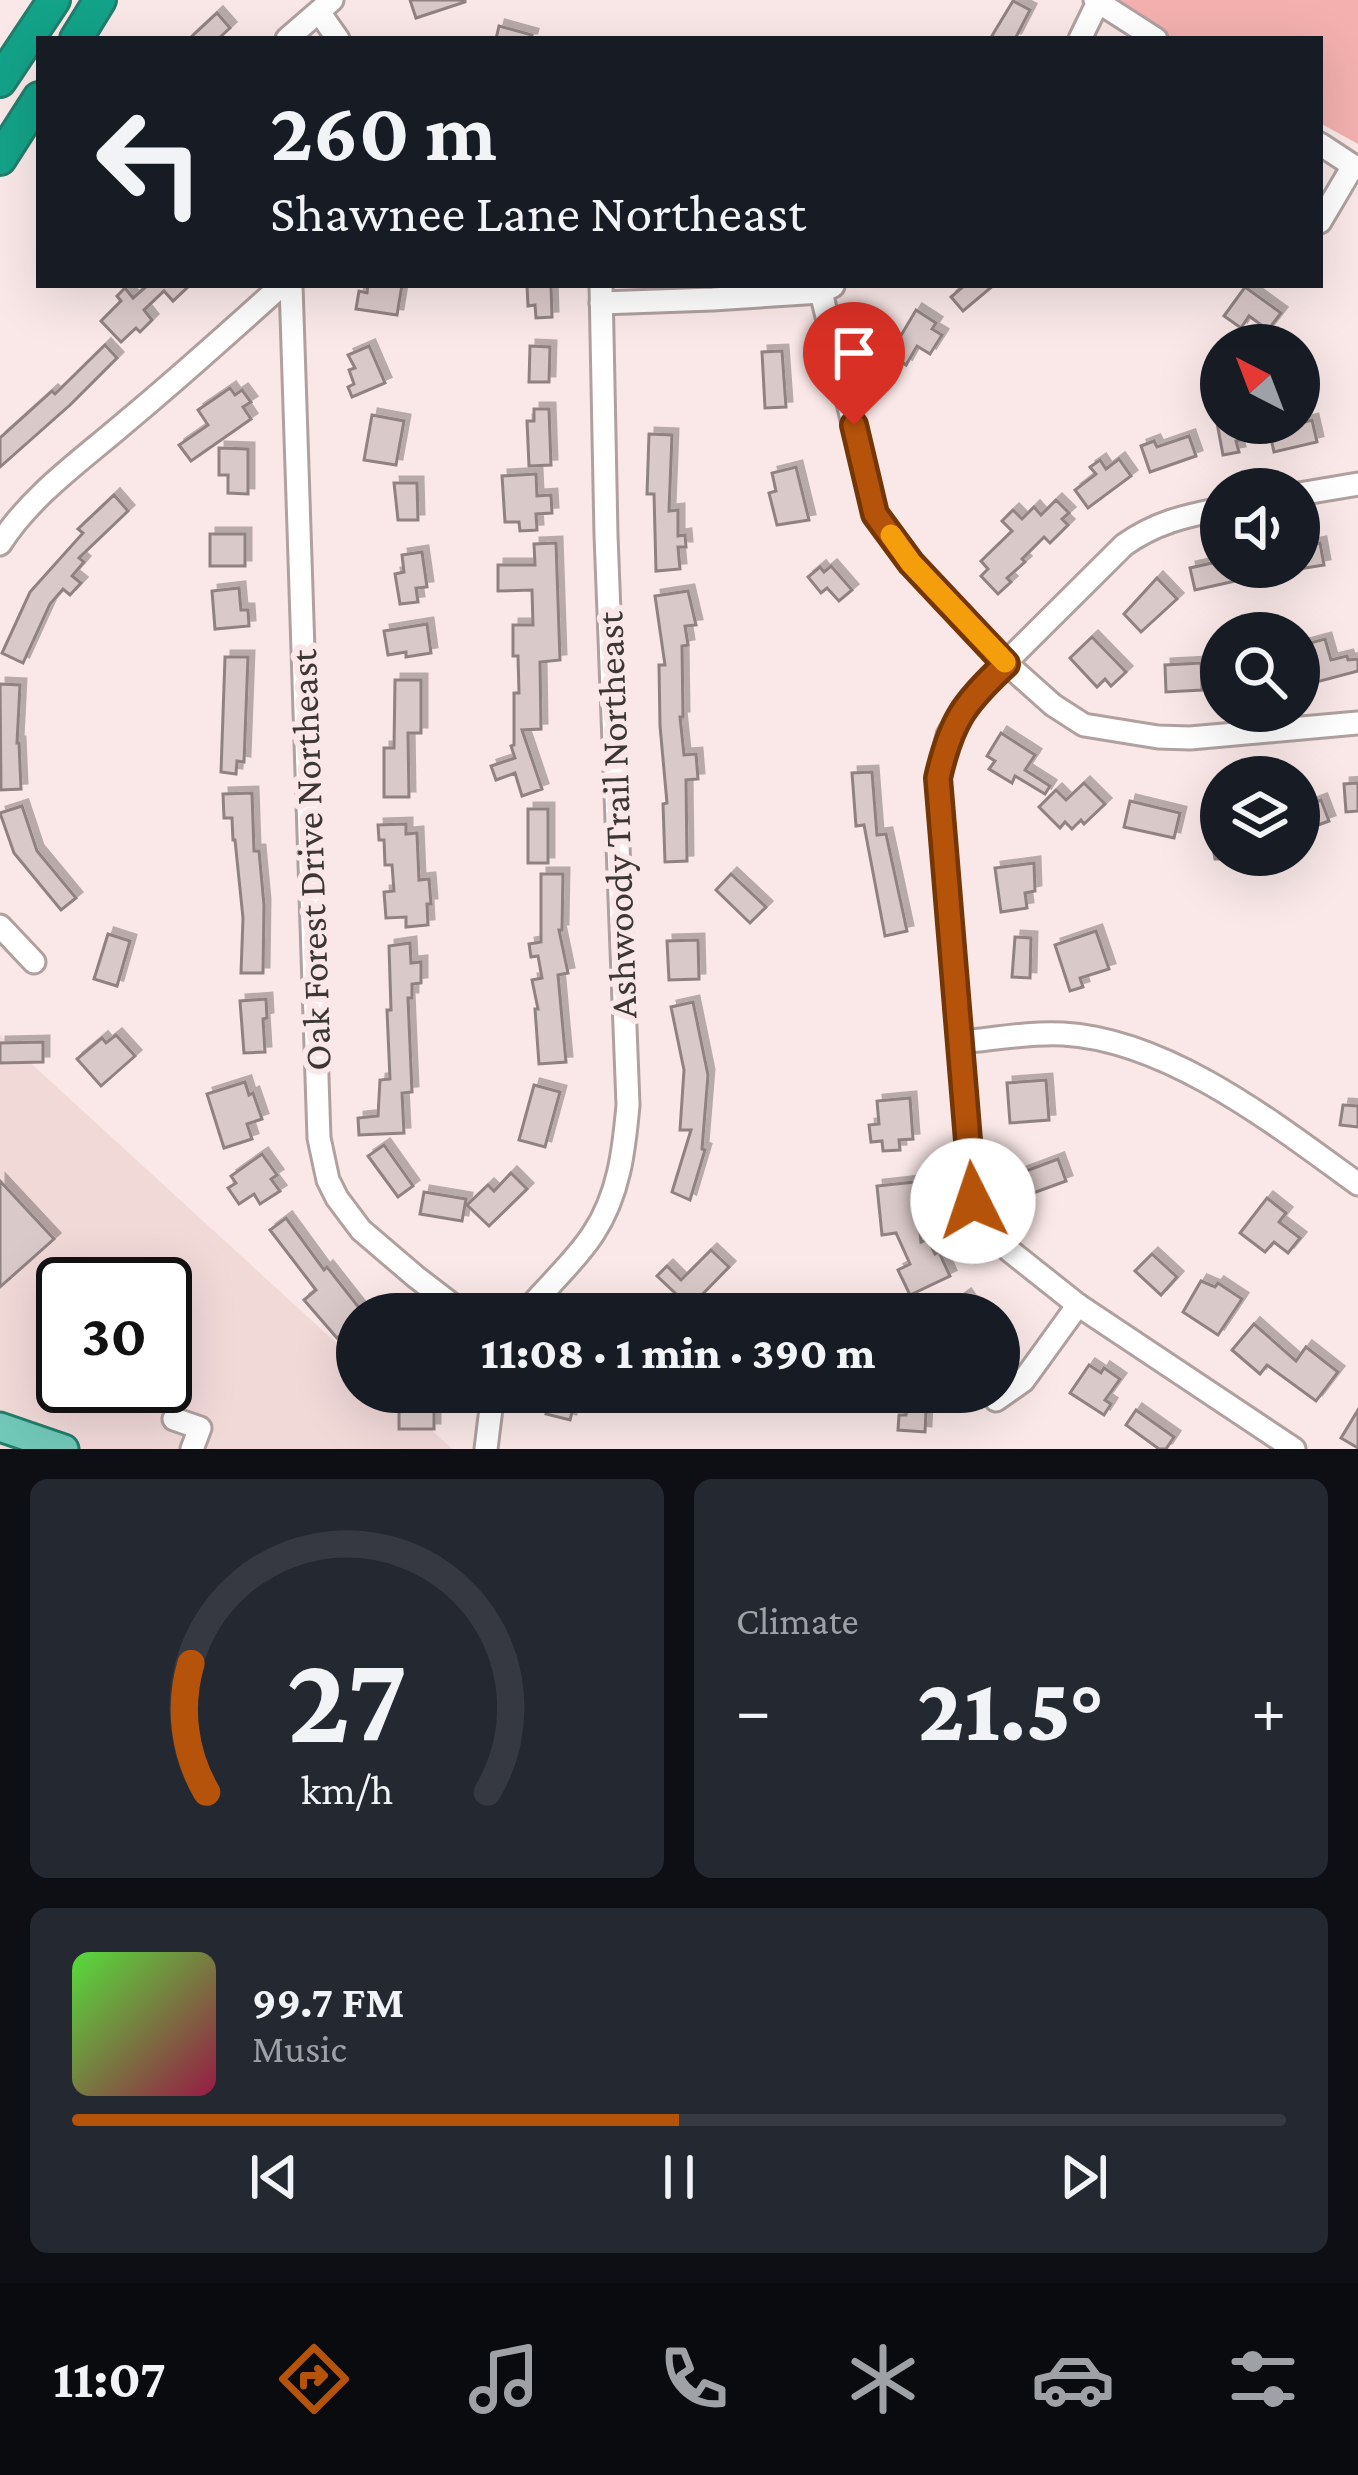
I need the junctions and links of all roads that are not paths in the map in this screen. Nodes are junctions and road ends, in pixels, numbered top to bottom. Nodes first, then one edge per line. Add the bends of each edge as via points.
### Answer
1 (54, 0) edge
2 (100, 0) edge
3 (1097, 1) edge
4 (325, 6) edge
5 (78, 36) edge
6 (290, 36) edge
7 (337, 36) edge
8 (1081, 36) edge
9 (1151, 36) edge
10 (0, 81) edge
11 (36, 103) edge
12 (1323, 146) edge
13 (0, 159) edge
14 (1356, 167) edge
15 (1323, 217) edge
16 (283, 288) edge
17 (286, 288) edge
18 (828, 288) edge
19 (601, 294) edge
20 (1358, 484) edge
21 (1320, 490) edge
22 (1200, 513) edge
23 (0, 544) edge
24 (1006, 664) junction
25 (1358, 723) edge
26 (0, 926) edge
27 (34, 962) dead end
28 (961, 1042) junction
29 (1358, 1184) edge
30 (438, 1293) edge
31 (543, 1293) edge
32 (1078, 1305) junction
33 (1020, 1383) edge
34 (490, 1413) edge
35 (174, 1419) dead end
36 (0, 1427) edge
37 (64, 1449) edge
38 (192, 1449) edge
39 (486, 1449) edge
40 (1294, 1449) edge

1 - 10 highway
2 - 5 highway
3 - 8 street
3 - 9 street
4 - 6 street
4 - 7 street
11 - 13 highway
12 - 14 street
14 - 15 street
16 - 23 street via 45,492
17 - 30 street, Oak Forest Drive Northeast via 319,1138 328,1180 361,1230
18 - 19 street via 713,299
18 - 24 street via 875,514
19 - 31 street, Ashwoody Trail Northeast via 628,1105 606,1211
20 - 21 street
22 - 24 street via 1146,529 1124,545
24 - 25 street via 1084,725 1190,738
24 - 28 street via 948,735 938,778
26 - 27 street
28 - 29 street via 1059,1034 1134,1048 1258,1112
28 - 32 street via 973,1201 986,1228
32 - 33 street
32 - 40 street
34 - 39 street
35 - 38 street via 200,1428
36 - 37 main road

